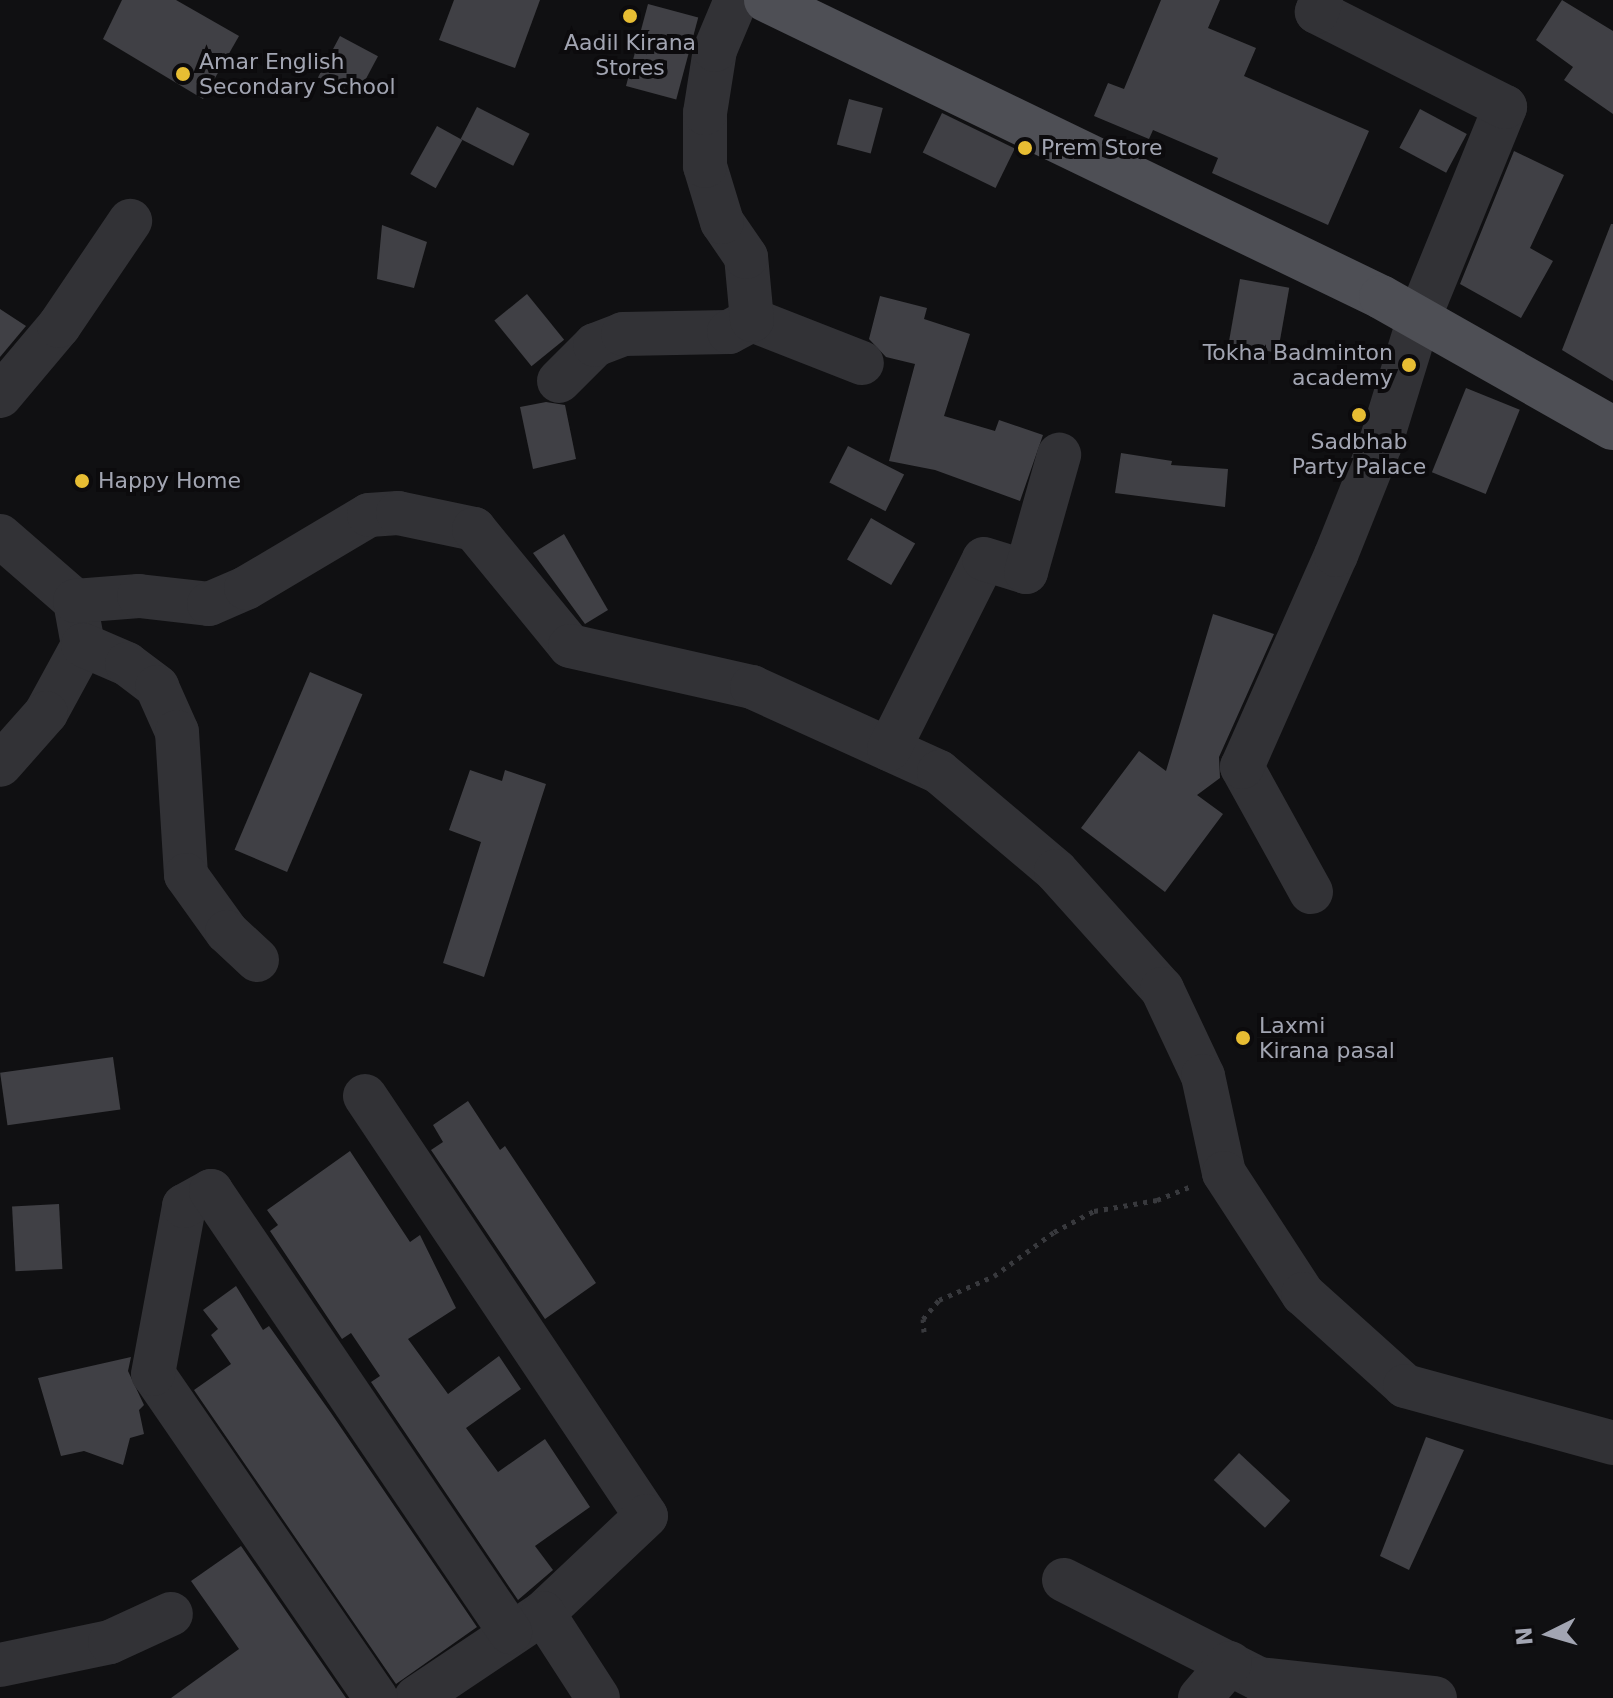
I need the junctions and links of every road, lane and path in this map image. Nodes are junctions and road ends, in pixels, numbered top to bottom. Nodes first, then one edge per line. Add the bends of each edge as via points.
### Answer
1 (1321, 0) edge
2 (765, 1) edge
3 (130, 221) dead end
4 (1419, 318) junction
5 (752, 320) junction
6 (862, 363) dead end
7 (559, 381) dead end
8 (0, 396) edge
9 (1613, 428) edge
10 (1059, 455) dead end
11 (0, 536) edge
12 (75, 601) junction
13 (83, 645) junction
14 (889, 749) junction
15 (0, 765) edge
16 (1311, 892) dead end
17 (257, 960) dead end
18 (365, 1096) dead end
19 (1224, 1173) junction
20 (924, 1332) dead end
21 (1613, 1443) edge
22 (1064, 1580) dead end
23 (171, 1614) dead end
24 (527, 1623) junction
25 (1230, 1663) junction
26 (0, 1665) edge
27 (376, 1698) edge
28 (416, 1698) edge
29 (598, 1698) edge
30 (1200, 1698) edge
31 (1435, 1698) edge

1 - 4 street via 1317,12 1505,107
2 - 4 main road
2 - 5 street via 715,50 705,113 705,166 722,222 746,257
3 - 8 street via 59,326
4 - 9 main road
4 - 16 street via 1375,459 1242,767
5 - 6 street
5 - 7 street via 729,332 623,334 595,345
10 - 14 street via 1026,572 984,559
11 - 12 street
12 - 13 street
12 - 14 street via 139,596 209,604 246,588 369,515 398,513 474,529 570,646 752,687
13 - 15 street via 46,713
13 - 17 street via 127,664 157,687 177,732 186,875 227,932
14 - 19 street via 939,772 1056,871 1162,989 1203,1076
18 - 24 street via 646,1516
19 - 20 path via 1157,1200 1094,1211 1054,1232 994,1276 939,1300 923,1319
19 - 21 street via 1303,1294 1405,1386
22 - 25 street
23 - 26 street via 110,1642
24 - 27 street via 211,1191 184,1206 153,1374
24 - 28 street
24 - 29 street
25 - 30 street
25 - 31 street via 1259,1679

